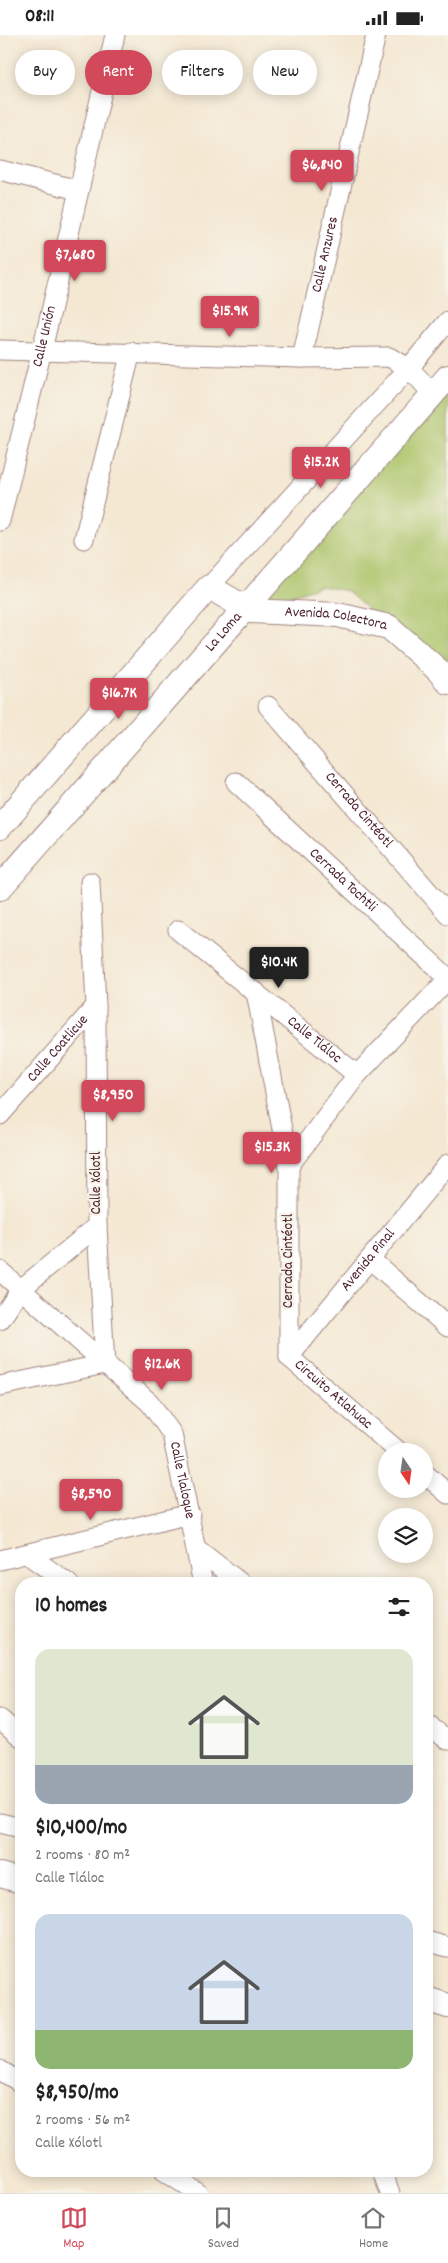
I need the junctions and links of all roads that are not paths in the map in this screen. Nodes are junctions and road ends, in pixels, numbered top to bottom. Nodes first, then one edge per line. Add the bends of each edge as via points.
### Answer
1 (115, 35) edge
2 (376, 35) edge
3 (0, 170) edge
4 (78, 190) junction
5 (448, 321) edge
6 (0, 350) edge
7 (42, 350) junction
8 (131, 352) junction
9 (302, 357) junction
10 (408, 368) junction
11 (441, 385) edge
12 (0, 521) edge
13 (84, 539) dead end
14 (209, 587) junction
15 (246, 610) junction
16 (448, 682) edge
17 (268, 706) dead end
18 (236, 782) dead end
19 (0, 827) edge
20 (4, 876) edge
21 (90, 882) dead end
22 (448, 914) edge
23 (178, 930) dead end
24 (448, 978) edge
25 (256, 992) junction
26 (96, 1006) junction
27 (357, 1075) junction
28 (0, 1115) edge
29 (448, 1164) edge
30 (289, 1166) junction
31 (97, 1226) junction
32 (371, 1260) junction
33 (0, 1271) edge
34 (22, 1289) junction
35 (0, 1321) edge
36 (448, 1327) edge
37 (289, 1357) junction
38 (106, 1364) junction
39 (0, 1386) edge
40 (389, 1443) edge
41 (433, 1481) edge
42 (448, 1495) edge
43 (190, 1514) junction
44 (197, 1549) junction
45 (27, 1554) junction
46 (0, 1560) edge
47 (58, 1577) edge
48 (202, 1577) edge
49 (233, 1577) edge
50 (0, 1719) edge
51 (433, 1729) edge
52 (15, 1732) edge
53 (448, 1741) edge
54 (0, 1823) edge
55 (15, 1827) edge
56 (0, 1875) edge
57 (15, 1879) edge
58 (433, 1943) edge
59 (448, 1947) edge
60 (433, 2001) edge
61 (448, 2006) edge
62 (0, 2070) edge
63 (15, 2079) edge
64 (173, 2177) edge
65 (384, 2177) edge
66 (198, 2193) edge
67 (390, 2193) edge

1 - 4 street, Calle Unión
2 - 9 street, Calle Anzures
3 - 4 street
4 - 7 street, Calle Unión
5 - 10 street
6 - 7 street
7 - 8 street
7 - 12 street, Calle Unión
8 - 9 street
8 - 13 street
9 - 10 street via 388,357
10 - 11 street
10 - 14 street
11 - 15 street, La Loma
14 - 15 street, Avenida Colectora
14 - 19 street
15 - 16 street, Avenida Colectora via 338,615 389,627
15 - 20 street, La Loma
17 - 22 street, Cerrada Cintéotl
18 - 24 street, Cerrada Tochtli
21 - 26 street, Calle Xólotl
23 - 25 street, Calle Tláloc
24 - 27 street
25 - 27 street, Calle Tláloc
25 - 30 street, Cerrada Cintéotl
26 - 28 street, Calle Coatlicue
26 - 31 street, Calle Xólotl
27 - 30 street
29 - 32 street, Avenida Pinal
30 - 37 street, Cerrada Cintéotl
31 - 34 street
31 - 38 street, Calle Xólotl
32 - 36 street
32 - 37 street, Avenida Pinal
33 - 34 street, Calle Tlaloque
34 - 35 street
34 - 38 street, Calle Tlaloque
37 - 40 street, Circuito Atlahuac
38 - 39 street
38 - 43 street, Calle Tlaloque via 150,1403 172,1434
41 - 42 street
43 - 44 street, Calle Tlaloque
43 - 45 street
44 - 48 street, Calle Tlaloque
44 - 49 street
45 - 46 street
45 - 47 street
50 - 52 street
51 - 53 street
54 - 55 street
56 - 57 street
58 - 59 street
60 - 61 street
62 - 63 street
64 - 66 street
65 - 67 street

